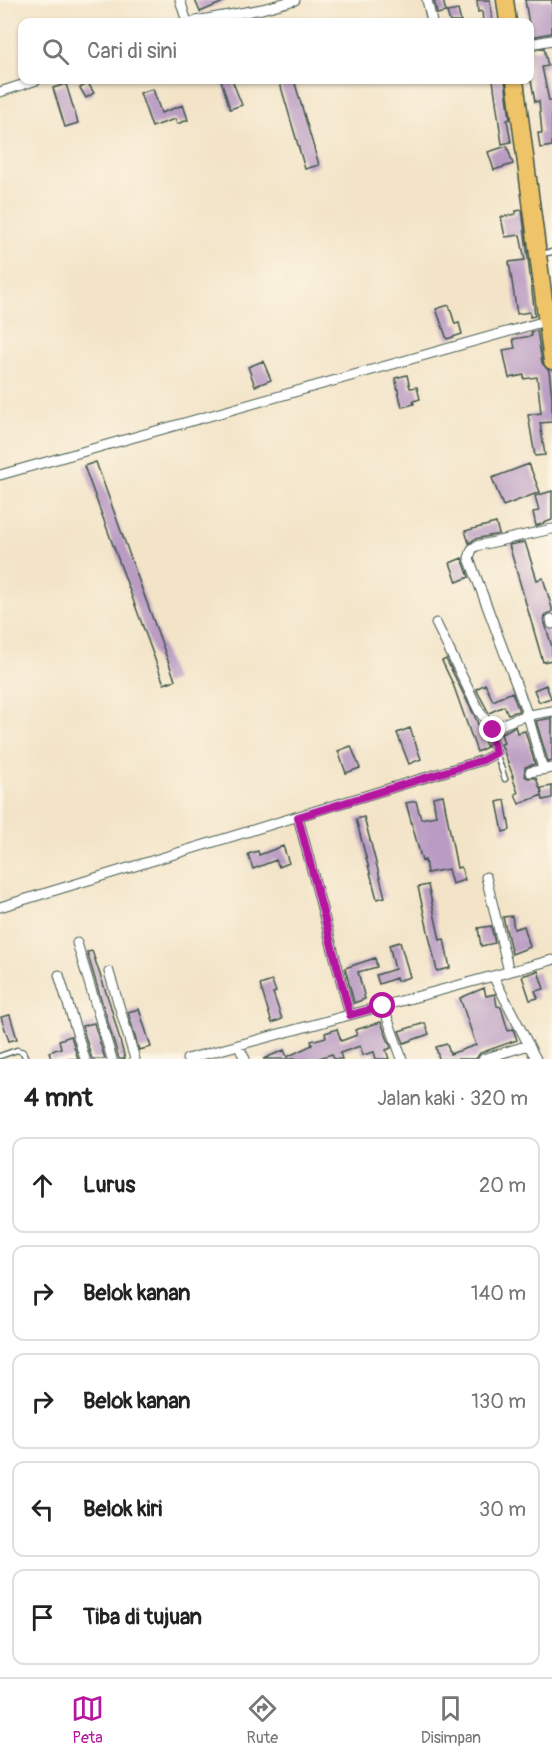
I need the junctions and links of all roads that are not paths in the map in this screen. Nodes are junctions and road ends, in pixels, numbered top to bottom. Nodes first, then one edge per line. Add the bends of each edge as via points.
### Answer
1 (180, 0) edge
2 (295, 0) edge
3 (428, 0) edge
4 (505, 0) edge
5 (261, 4) edge
6 (187, 18) edge
7 (205, 18) edge
8 (431, 18) edge
9 (507, 18) edge
10 (552, 40) edge
11 (534, 43) edge
12 (25, 84) edge
13 (516, 84) edge
14 (0, 92) edge
15 (545, 253) edge
16 (547, 290) edge
17 (549, 320) edge
18 (552, 361) edge
19 (0, 475) edge
20 (552, 530) edge
21 (436, 623) dead end
22 (552, 711) edge
23 (528, 716) junction
24 (493, 730) junction
25 (496, 753) junction
26 (548, 769) edge
27 (530, 772) dead end
28 (505, 779) dead end
29 (298, 817) junction
30 (486, 877) dead end
31 (0, 907) edge
32 (76, 943) dead end
33 (552, 960) edge
34 (109, 972) dead end
35 (509, 972) junction
36 (59, 975) dead end
37 (493, 976) junction
38 (383, 1006) junction
39 (350, 1015) junction
40 (238, 1045) junction
41 (529, 1045) junction
42 (216, 1051) junction
43 (0, 1056) edge
44 (26, 1059) edge
45 (85, 1059) edge
46 (112, 1059) edge
47 (135, 1059) edge
48 (187, 1059) edge
49 (207, 1059) edge
50 (245, 1059) edge
51 (402, 1059) edge
52 (483, 1059) edge
53 (536, 1059) edge

1 - 6 street
2 - 5 street
3 - 8 street
4 - 9 highway
5 - 7 street
10 - 11 street
12 - 14 street
13 - 15 highway
15 - 16 highway
16 - 17 highway
17 - 18 highway
17 - 19 street
20 - 23 street via 476,546 469,558
21 - 24 street via 479,711
22 - 23 street
23 - 24 street via 502,723
23 - 26 street
24 - 25 street via 490,738
25 - 28 lane
25 - 29 street
26 - 27 street
29 - 31 street
29 - 39 street
30 - 35 street
32 - 46 street
33 - 35 street
34 - 47 street
35 - 37 street
36 - 45 street
37 - 38 street
37 - 41 street
38 - 39 street
38 - 51 street
39 - 40 street
40 - 42 street
40 - 50 street
41 - 52 street
41 - 53 street
42 - 48 street
42 - 49 street
43 - 44 lane via 17,1050

